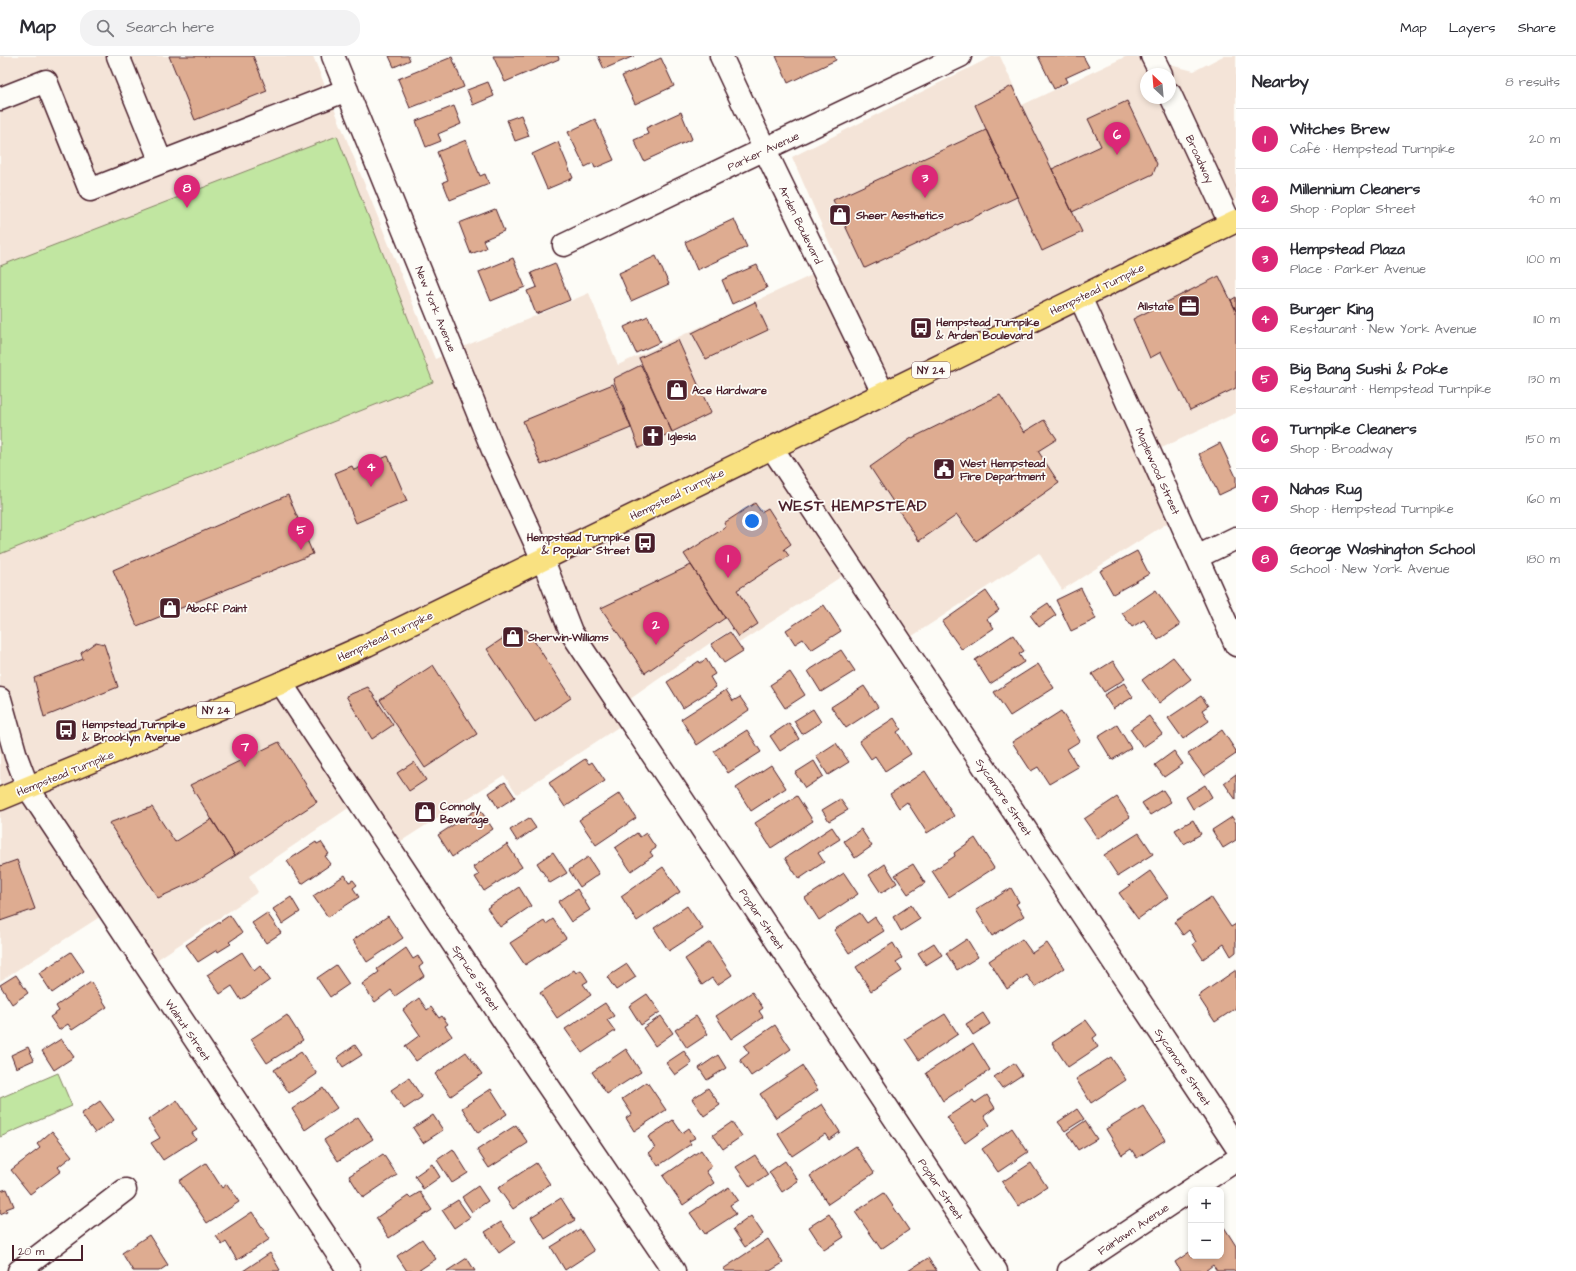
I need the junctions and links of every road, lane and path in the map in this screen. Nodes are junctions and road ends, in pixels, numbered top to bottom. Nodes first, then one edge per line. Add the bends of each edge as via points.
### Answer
1 (118, 56) edge
2 (333, 56) edge
3 (722, 56) edge
4 (960, 56) edge
5 (1152, 56) edge
6 (1158, 68) edge
7 (347, 90) junction
8 (0, 99) edge
9 (1175, 104) edge
10 (765, 150) junction
11 (161, 162) junction
12 (1233, 222) edge
13 (564, 245) dead end
14 (1080, 297) junction
15 (882, 393) junction
16 (772, 448) junction
17 (1236, 538) edge
18 (1197, 557) junction
19 (543, 560) junction
20 (1236, 645) edge
21 (281, 683) junction
22 (0, 699) edge
23 (28, 788) junction
24 (0, 799) edge
25 (1236, 1146) edge
26 (1236, 1160) edge
27 (125, 1190) dead end
28 (19, 1271) edge
29 (348, 1271) edge
30 (674, 1271) edge
31 (996, 1271) edge
32 (1069, 1271) edge

1 - 11 street
2 - 7 street, New York Avenue
3 - 10 street, Arden Boulevard
4 - 10 street, Parker Avenue
5 - 6 street
7 - 11 street
7 - 19 street, New York Avenue via 495,455
8 - 11 street via 46,81 90,190
9 - 12 street, Broadway
10 - 13 street, Parker Avenue
10 - 15 street, Arden Boulevard
12 - 14 main road, Hempstead Turnpike / NY 24
14 - 15 main road, Hempstead Turnpike / NY 24
14 - 18 street, Maplewood Street
15 - 16 main road, Hempstead Turnpike / NY 24
16 - 19 main road, Hempstead Turnpike / NY 24
16 - 25 street, Sycamore Street
17 - 18 street
18 - 20 street, Maplewood Street
19 - 21 main road, Hempstead Turnpike / NY 24 via 367,645
19 - 31 street, Poplar Street via 571,632
21 - 23 main road, Hempstead Turnpike / NY 24
21 - 30 street, Spruce Street via 504,1021
22 - 23 street, Walnut Street
23 - 24 main road, Hempstead Turnpike / NY 24
23 - 29 street, Walnut Street
26 - 32 street, Fairlawn Avenue
27 - 28 street

